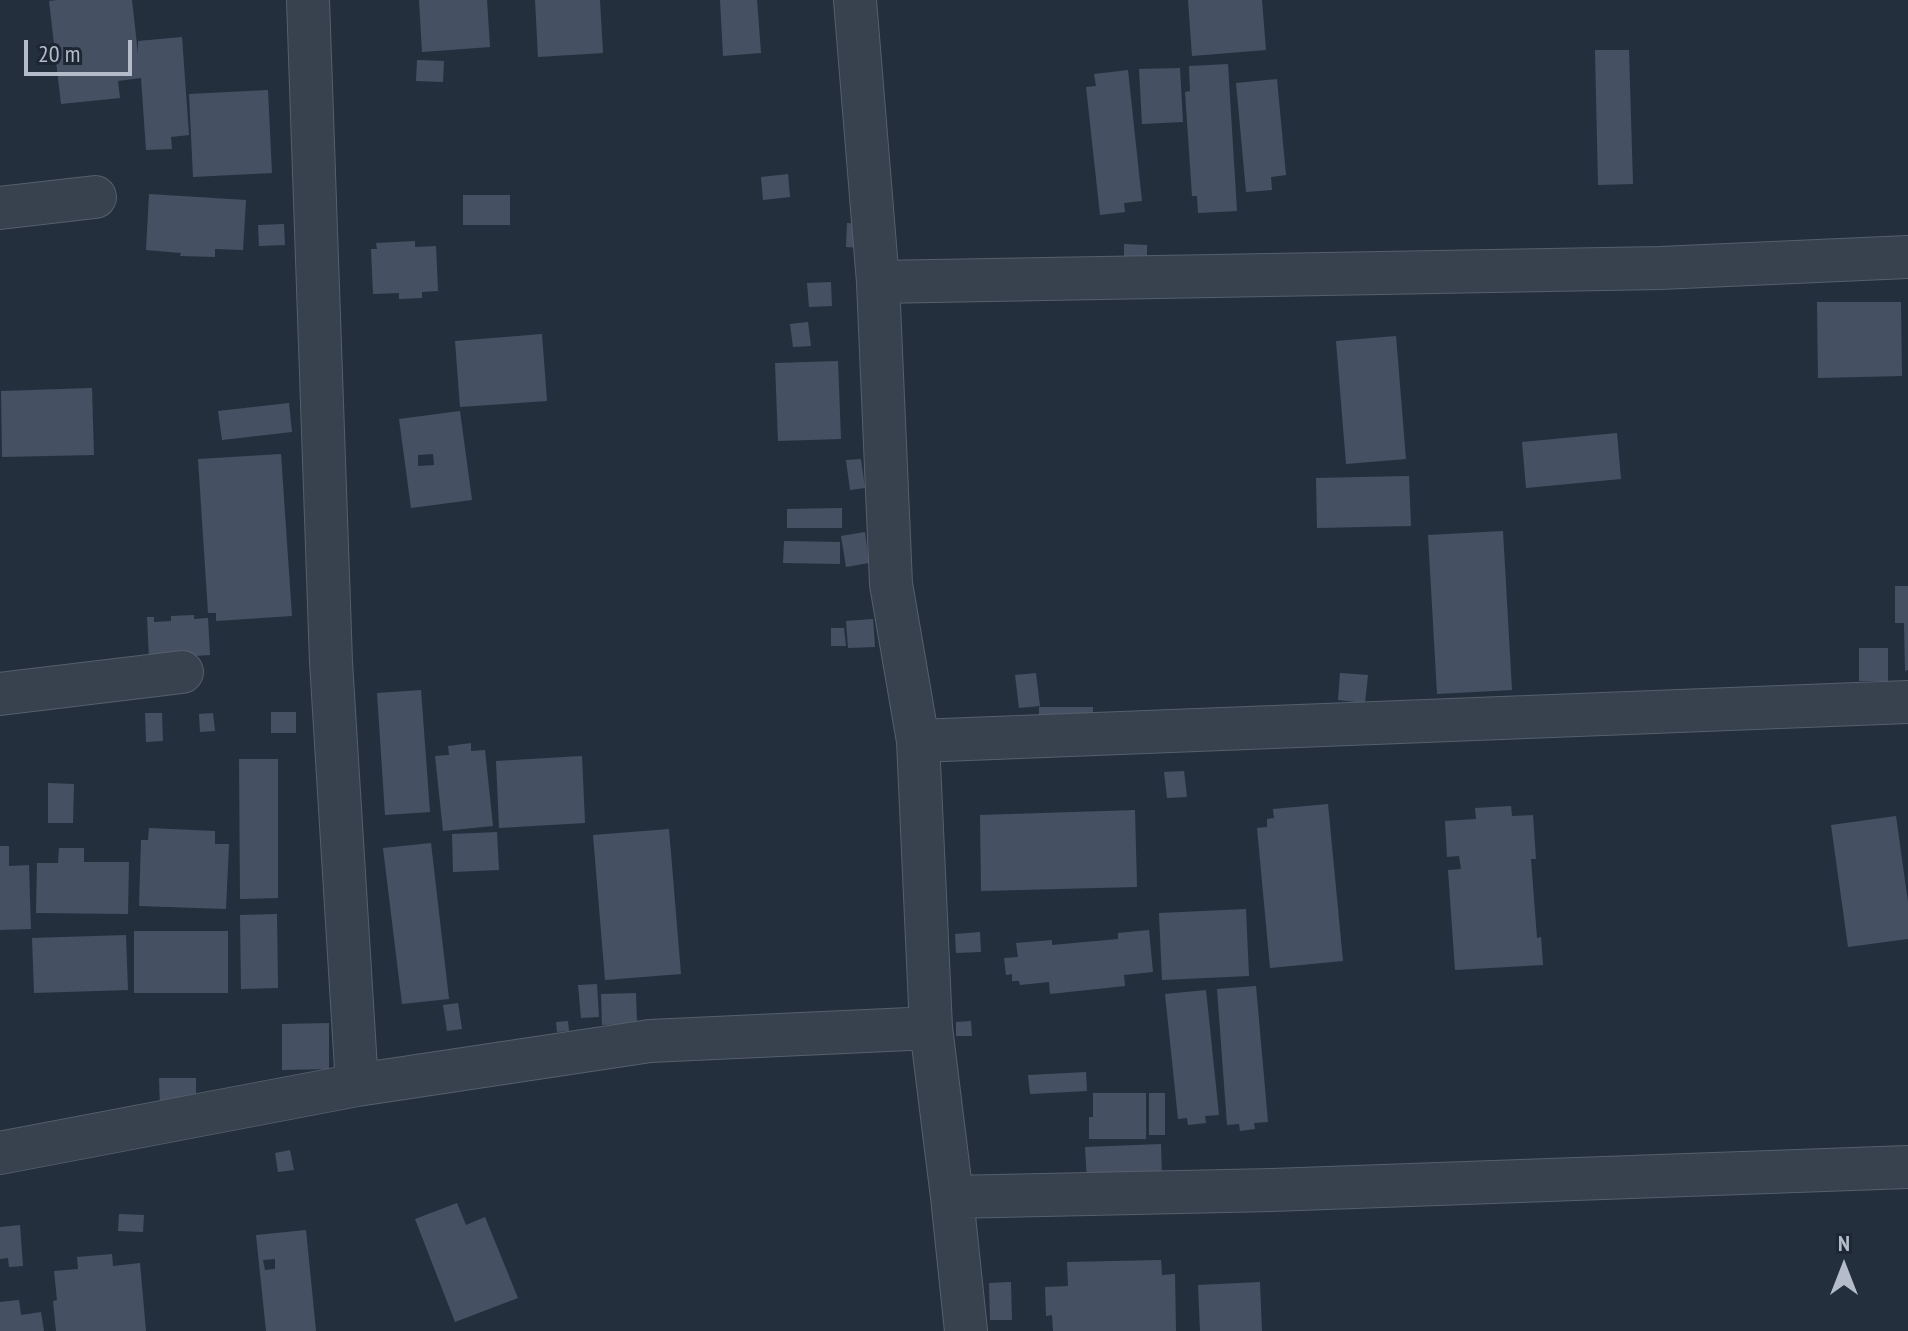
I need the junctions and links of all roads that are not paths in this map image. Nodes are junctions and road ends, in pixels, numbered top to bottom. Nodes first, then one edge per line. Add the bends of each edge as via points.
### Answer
1 (308, 0) edge
2 (855, 0) edge
3 (95, 197) dead end
4 (0, 208) edge
5 (1908, 257) edge
6 (878, 282) junction
7 (182, 672) dead end
8 (0, 694) edge
9 (1908, 702) edge
10 (918, 741) junction
11 (931, 1028) junction
12 (357, 1085) junction
13 (0, 1153) edge
14 (1908, 1167) edge
15 (952, 1197) junction
16 (966, 1331) edge

1 - 12 street via 331,662
2 - 6 street
3 - 4 street
5 - 6 street via 1660,268
6 - 10 street via 891,584
7 - 8 street
9 - 10 street
10 - 11 street
11 - 12 street via 650,1041
11 - 15 street
12 - 13 street
14 - 15 street
15 - 16 street

